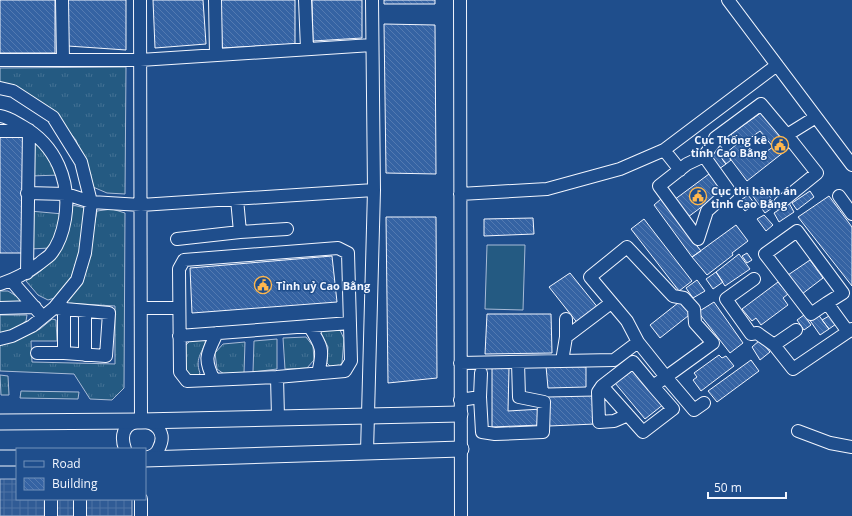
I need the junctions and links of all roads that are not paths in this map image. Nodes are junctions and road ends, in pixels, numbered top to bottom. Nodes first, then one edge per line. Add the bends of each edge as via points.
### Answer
1 (62, 0) edge
2 (140, 0) edge
3 (215, 0) edge
4 (305, 0) edge
5 (372, 0) edge
6 (460, 0) edge
7 (728, 0) edge
8 (372, 45) junction
9 (308, 49) junction
10 (216, 55) junction
11 (0, 60) edge
12 (63, 60) junction
13 (140, 60) junction
14 (777, 65) junction
15 (0, 88) edge
16 (0, 116) edge
17 (816, 117) junction
18 (0, 131) edge
19 (29, 131) junction
20 (787, 135) junction
21 (664, 150) junction
22 (704, 156) junction
23 (852, 165) edge
24 (680, 170) junction
25 (374, 190) junction
26 (27, 193) junction
27 (66, 194) junction
28 (460, 194) junction
29 (839, 196) dead end
30 (237, 199) junction
31 (91, 202) junction
32 (780, 203) dead end
33 (140, 205) junction
34 (852, 214) edge
35 (287, 229) dead end
36 (240, 232) junction
37 (177, 239) dead end
38 (27, 273) junction
39 (754, 278) dead end
40 (15, 282) junction
41 (0, 284) edge
42 (611, 302) junction
43 (827, 303) junction
44 (35, 307) junction
45 (0, 308) edge
46 (59, 308) junction
47 (141, 308) junction
48 (180, 308) junction
49 (85, 311) junction
50 (43, 317) junction
51 (566, 319) dead end
52 (350, 323) junction
53 (309, 326) junction
54 (796, 330) dead end
55 (850, 330) edge
56 (217, 333) junction
57 (180, 336) junction
58 (566, 337) junction
59 (0, 338) edge
60 (638, 342) junction
61 (774, 345) junction
62 (37, 352) dead end
63 (64, 353) junction
64 (85, 355) junction
65 (614, 360) junction
66 (562, 361) junction
67 (518, 362) junction
68 (460, 363) junction
69 (318, 373) junction
70 (481, 373) dead end
71 (618, 374) junction
72 (278, 377) junction
73 (666, 377) junction
74 (214, 380) junction
75 (602, 386) junction
76 (653, 386) junction
77 (480, 397) junction
78 (704, 403) dead end
79 (460, 407) junction
80 (628, 414) junction
81 (367, 416) junction
82 (278, 418) junction
83 (141, 420) junction
84 (0, 422) edge
85 (798, 431) dead end
86 (852, 447) edge
87 (125, 448) edge
88 (461, 449) junction
89 (367, 452) junction
90 (0, 458) edge
91 (16, 458) edge
92 (146, 458) edge
93 (146, 459) edge
94 (51, 500) edge
95 (80, 500) edge
96 (141, 500) edge
97 (51, 516) edge
98 (80, 516) edge
99 (141, 516) edge
100 (460, 516) edge

1 - 12 street
2 - 13 street
3 - 10 street
4 - 9 street
5 - 8 street
6 - 28 street
7 - 14 street
8 - 9 street
8 - 25 street
9 - 10 street
10 - 13 street
11 - 12 street
12 - 13 street
13 - 33 street
14 - 17 street
14 - 21 street
15 - 31 street via 13,91 53,117 81,162
16 - 19 street via 7,117
17 - 20 street
17 - 23 street
18 - 19 street
19 - 26 street
19 - 27 street via 47,145 58,163 65,182
20 - 22 street via 761,104 715,138
20 - 32 street via 817,173
21 - 24 street
21 - 28 street via 620,169 547,188
22 - 24 street
22 - 24 street via 729,191 707,211 698,239 659,186
25 - 30 street
25 - 81 street
26 - 27 street
26 - 38 street
27 - 31 street
27 - 38 street via 67,208 62,233 50,255
28 - 68 street
29 - 34 street
30 - 33 street
30 - 36 street
31 - 33 street
31 - 46 street via 85,253 77,280
33 - 47 street
35 - 36 street
36 - 37 street
38 - 40 street
39 - 61 street via 726,298 751,334 757,333
40 - 41 street
40 - 44 street
42 - 58 street
42 - 60 street via 627,321
42 - 73 street via 590,278 628,247 673,296 684,298 694,309 695,323 713,343
43 - 43 street via 843,293 797,232 766,254 811,314
43 - 55 street
44 - 45 street
44 - 50 street
46 - 49 street
46 - 50 street
46 - 63 street
47 - 48 street
47 - 83 street
48 - 52 street via 180,269 184,260 338,248 348,253
48 - 57 street
49 - 64 street
49 - 64 street via 109,313 106,356
50 - 59 street via 12,336
51 - 58 street
52 - 53 street
52 - 69 street via 351,362 345,371
53 - 56 street
53 - 69 street via 320,343 322,357
54 - 61 street
55 - 61 street via 793,369
56 - 57 street
56 - 74 street via 207,353 208,368
57 - 74 street via 180,372 187,381
58 - 66 street
60 - 65 street
60 - 73 street
62 - 63 street
63 - 64 street
65 - 66 street
65 - 71 street
66 - 67 street
67 - 68 street
67 - 77 street via 519,397 544,402 543,432 482,432
68 - 79 street
69 - 72 street
70 - 77 street
71 - 75 street
71 - 76 street via 633,362
72 - 74 street
72 - 82 street
73 - 76 street
73 - 78 street via 694,410
75 - 80 street
75 - 80 street via 598,392 599,422 614,421
76 - 80 street via 673,409 643,432
77 - 79 street
79 - 81 main road
79 - 88 street
81 - 82 main road
81 - 89 street
82 - 83 main road
83 - 84 main road
83 - 87 street via 129,425 125,430
83 - 92 street via 148,421 158,428 162,440 158,451
85 - 86 street via 830,443
88 - 89 main road
88 - 100 street
89 - 93 main road
90 - 91 main road
94 - 97 street
95 - 98 street
96 - 99 street

